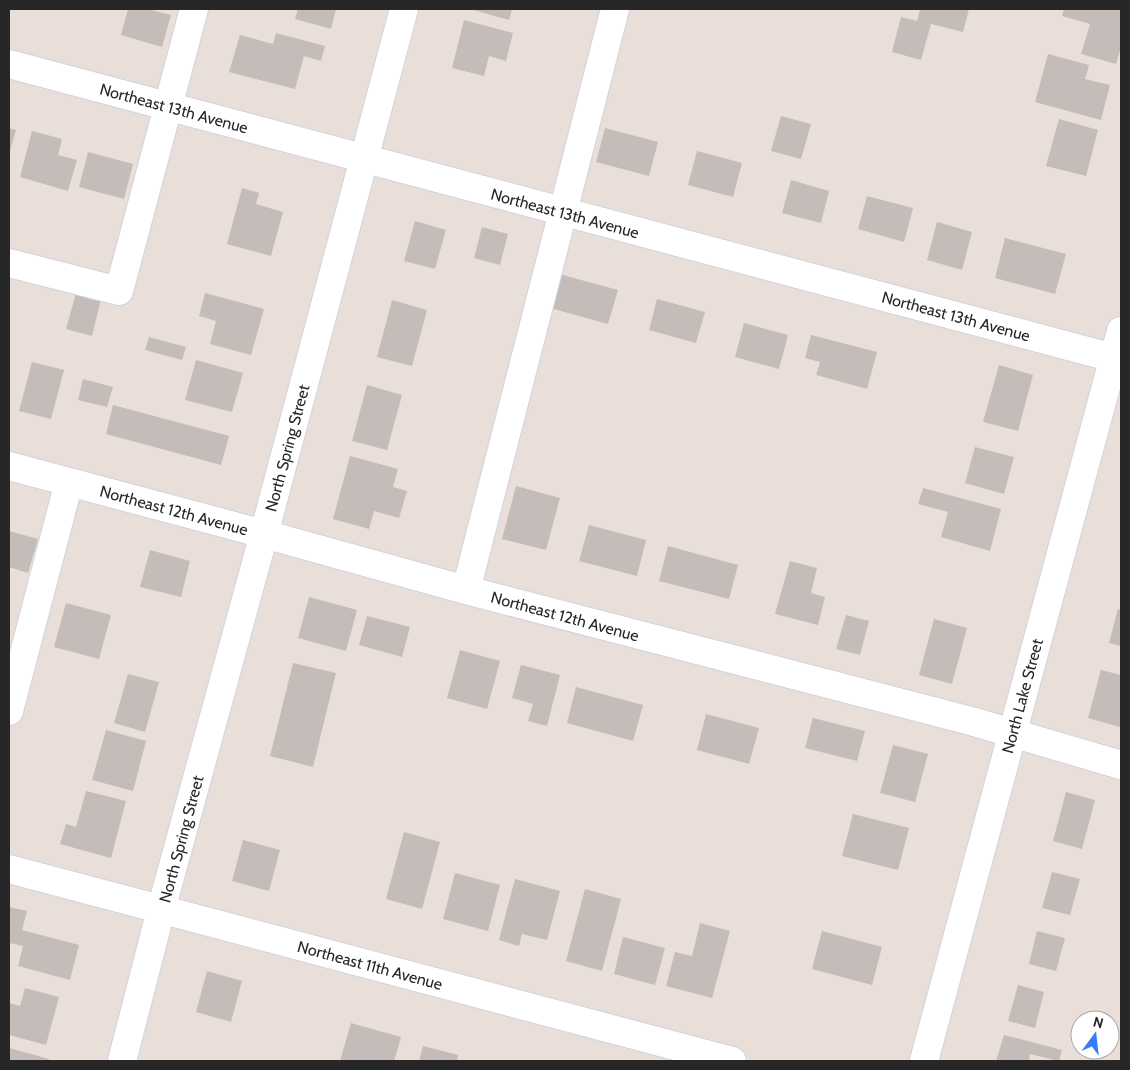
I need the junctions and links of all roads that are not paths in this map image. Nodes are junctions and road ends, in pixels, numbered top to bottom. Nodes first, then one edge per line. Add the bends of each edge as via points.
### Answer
1 (194, 9) edge
2 (404, 9) edge
3 (615, 9) edge
4 (9, 64) edge
5 (168, 106) junction
6 (364, 159) junction
7 (563, 212) junction
8 (9, 263) edge
9 (1121, 331) edge
10 (1118, 359) edge
11 (9, 466) edge
12 (68, 482) junction
13 (264, 534) junction
14 (466, 590) junction
15 (14, 666) edge
16 (9, 711) edge
17 (1012, 733) junction
18 (1121, 764) edge
19 (9, 870) edge
20 (162, 910) junction
21 (122, 1061) edge
22 (732, 1061) edge
23 (924, 1061) edge

1 - 5 street
2 - 6 street, North Spring Street
3 - 7 street
4 - 5 street, Northeast 13th Avenue
5 - 6 street, Northeast 13th Avenue
5 - 8 street via 119,291
6 - 7 street, Northeast 13th Avenue
6 - 13 street, North Spring Street
7 - 10 street, Northeast 13th Avenue
7 - 14 street
9 - 10 street, North Lake Street
10 - 17 street, North Lake Street
11 - 12 street, Northeast 12th Avenue
12 - 13 street, Northeast 12th Avenue
12 - 15 street
13 - 14 street, Northeast 12th Avenue
13 - 20 street, North Spring Street
14 - 17 street, Northeast 12th Avenue
15 - 16 street
17 - 18 street, Northeast 12th Avenue
17 - 23 street, North Lake Street
19 - 20 street, Northeast 11th Avenue
20 - 21 street, North Spring Street
20 - 22 street, Northeast 11th Avenue

